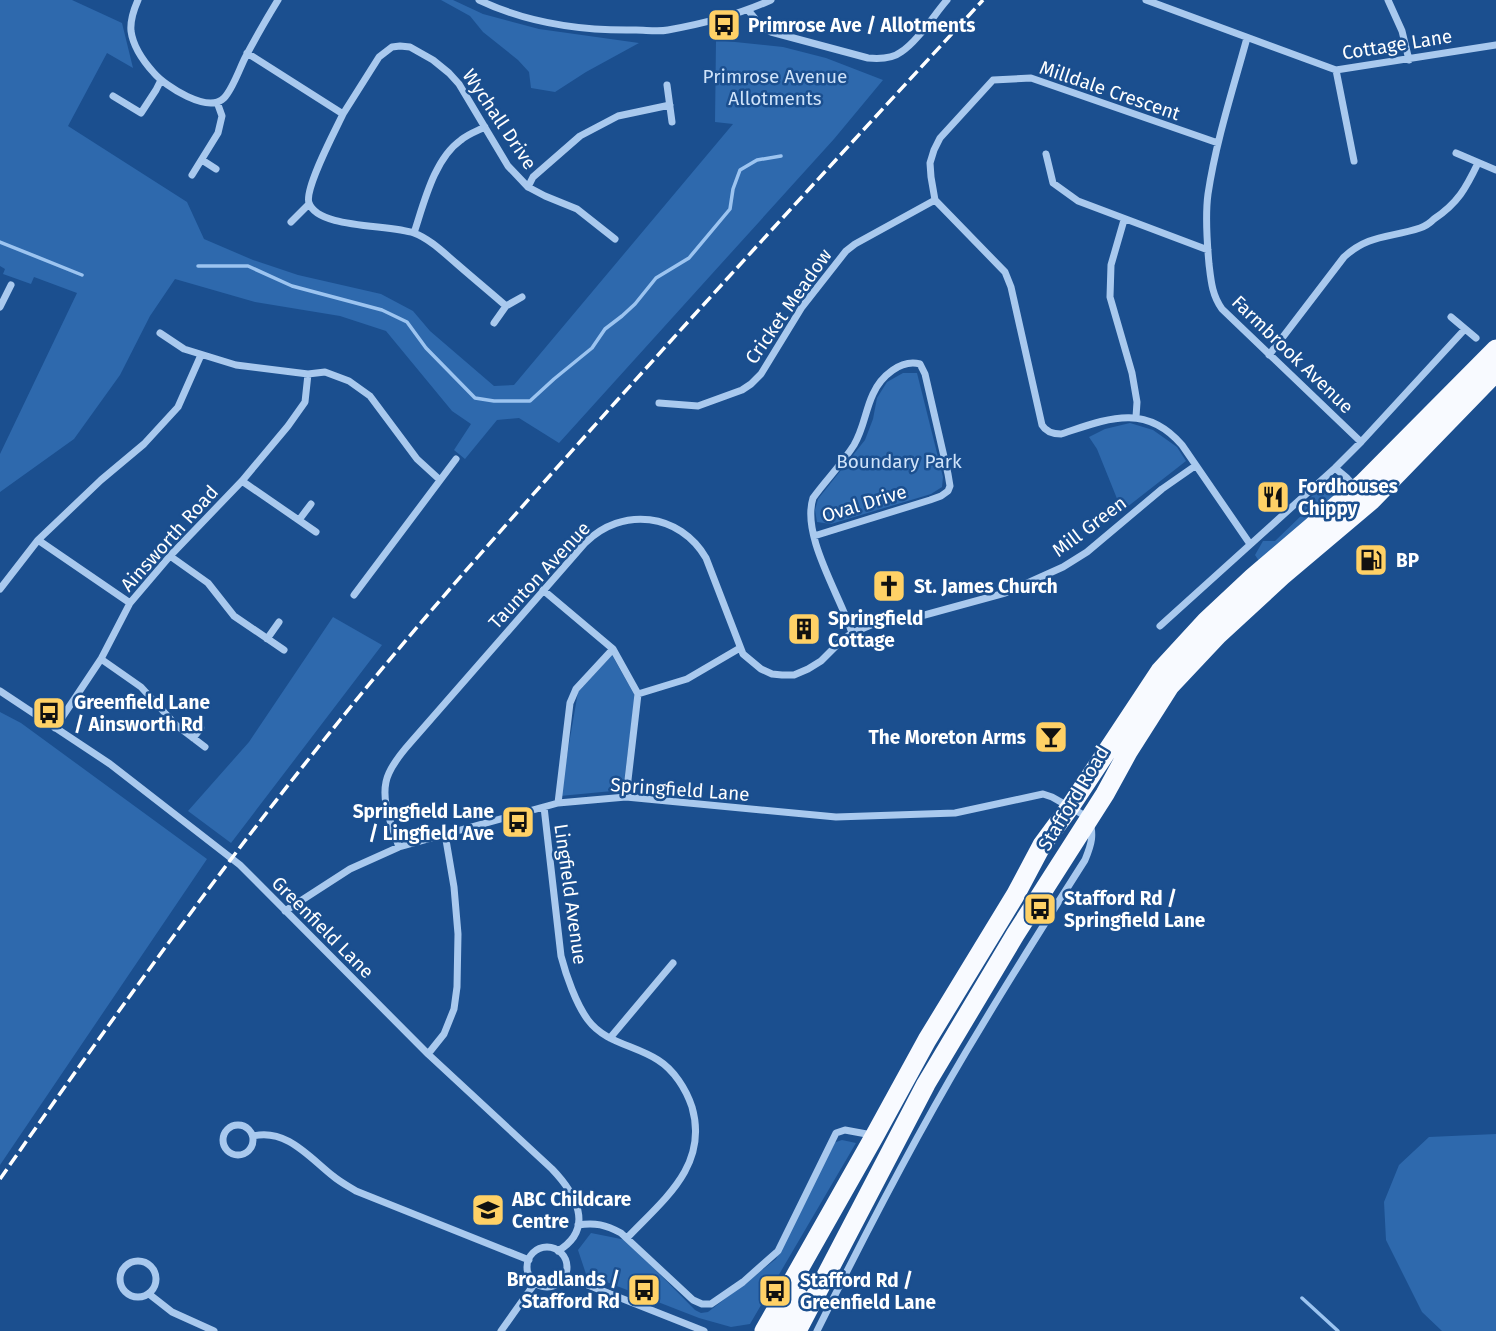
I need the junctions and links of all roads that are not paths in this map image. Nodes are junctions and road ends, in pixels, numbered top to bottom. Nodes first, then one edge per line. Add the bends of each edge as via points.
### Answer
1 (138, 0) edge
2 (278, 0) edge
3 (479, 0) edge
4 (771, 0) edge
5 (947, 0) edge
6 (1146, 0) edge
7 (1388, 0) edge
8 (748, 10) junction
9 (1247, 38) junction
10 (1496, 45) edge
11 (247, 53) junction
12 (1409, 60) junction
13 (1336, 70) junction
14 (161, 80) junction
15 (667, 85) dead end
16 (113, 96) dead end
17 (214, 102) junction
18 (670, 105) junction
19 (343, 114) junction
20 (672, 122) dead end
21 (485, 127) junction
22 (1218, 143) junction
23 (1456, 153) dead end
24 (1046, 154) dead end
25 (202, 160) junction
26 (1354, 161) dead end
27 (1478, 163) junction
28 (216, 169) dead end
29 (1496, 170) edge
30 (192, 175) dead end
31 (528, 187) junction
32 (935, 200) junction
33 (309, 204) junction
34 (1124, 219) junction
35 (291, 222) dead end
36 (414, 233) junction
37 (615, 239) dead end
38 (1208, 250) junction
39 (11, 285) dead end
40 (522, 297) dead end
41 (506, 306) junction
42 (0, 307) edge
43 (1451, 317) dead end
44 (494, 323) dead end
45 (1465, 329) junction
46 (160, 333) dead end
47 (1476, 338) dead end
48 (1496, 349) edge
49 (201, 355) junction
50 (1269, 355) junction
51 (1496, 372) edge
52 (308, 374) junction
53 (659, 403) dead end
54 (1136, 417) junction
55 (1361, 442) junction
56 (456, 459) dead end
57 (1195, 466) junction
58 (1406, 466) junction
59 (1335, 468) junction
60 (440, 480) junction
61 (242, 481) junction
62 (1356, 489) junction
63 (311, 504) dead end
64 (299, 520) junction
65 (316, 532) dead end
66 (814, 536) junction
67 (38, 540) junction
68 (1250, 544) junction
69 (170, 556) junction
70 (0, 589) edge
71 (543, 590) junction
72 (354, 595) dead end
73 (131, 603) junction
74 (953, 608) joint
75 (279, 622) dead end
76 (1160, 626) dead end
77 (852, 633) junction
78 (267, 639) junction
79 (740, 648) junction
80 (613, 649) junction
81 (284, 650) dead end
82 (101, 659) junction
83 (0, 691) edge
84 (638, 694) junction
85 (55, 728) junction
86 (201, 728) dead end
87 (1142, 729) junction
88 (193, 738) junction
89 (205, 747) dead end
90 (626, 797) junction
91 (558, 803) junction
92 (544, 807) junction
93 (1070, 807) junction
94 (1089, 818) junction
95 (445, 834) junction
96 (399, 848) junction
97 (1016, 894) junction
98 (285, 911) junction
99 (673, 963) dead end
100 (610, 1038) junction
101 (428, 1054) junction
102 (875, 1135) junction
103 (253, 1136) junction
104 (578, 1225) junction
105 (846, 1236) junction
106 (627, 1238) junction
107 (558, 1251) junction
108 (529, 1260) junction
109 (565, 1276) junction
110 (535, 1283) junction
111 (149, 1294) junction
112 (214, 1331) edge
113 (501, 1331) edge
114 (704, 1331) edge
115 (764, 1331) edge
116 (782, 1331) edge
117 (797, 1331) edge
118 (817, 1331) edge

1 - 14 street via 132,17 134,41
2 - 11 street
3 - 8 street via 524,17 607,31 666,30
4 - 8 street
5 - 8 street via 900,54 877,59 780,36 762,27
6 - 9 street, Cottage Lane
7 - 12 street
9 - 13 street, Cottage Lane
9 - 22 street, Farmbrook Avenue
10 - 12 street, Cottage Lane
11 - 17 street via 229,92
11 - 19 street
12 - 13 street, Cottage Lane
13 - 26 street
14 - 16 street via 141,113
14 - 17 street via 201,102
15 - 18 street
17 - 25 street via 222,116
18 - 20 street
18 - 31 street via 618,116 580,136 533,177
19 - 21 street, Wychall Drive via 379,57 400,46 421,53 449,73
19 - 33 street, Wychall Drive via 310,184
21 - 31 street, Wychall Drive via 508,166
21 - 36 street via 461,139 447,153 431,182
22 - 32 street, Milldale Crescent via 1031,78 993,80 933,150 930,163
22 - 38 street, Farmbrook Avenue via 1208,197
23 - 27 street
24 - 34 street via 1053,183 1078,201
25 - 28 street
25 - 30 street
27 - 29 street
27 - 50 street via 1463,192 1423,227 1367,241 1349,252
31 - 37 street, Wychall Drive via 577,209
32 - 53 street, Cricket Meadow via 846,251 751,384 698,405
32 - 54 street via 1005,272 1041,425 1061,434 1119,417
33 - 35 street
33 - 36 street via 328,219
34 - 38 street
34 - 54 street via 1111,265 1110,297 1132,373
36 - 41 street
38 - 50 street, Farmbrook Avenue via 1215,300
39 - 42 street
40 - 41 street
41 - 44 street
43 - 45 street
45 - 47 street
45 - 55 street
46 - 49 street
48 - 62 highway, Stafford Road
49 - 52 street via 236,365
49 - 67 street via 178,407
50 - 55 street, Farmbrook Avenue
51 - 58 highway, Stafford Road
52 - 60 street via 325,372 349,380 370,396 417,459
52 - 61 street, Ainsworth Road via 305,402
54 - 57 street via 1173,435
55 - 59 street
56 - 60 street
57 - 68 street
57 - 74 street, Mill Green via 1063,567 1005,593
58 - 62 highway via 1391,471 1370,491
58 - 87 highway, Stafford Road via 1218,635 1170,687
59 - 62 street
59 - 68 street
60 - 72 street
61 - 64 street
61 - 69 street, Ainsworth Road
62 - 93 highway, Stafford Road via 1253,577 1160,671
63 - 64 street
64 - 65 street
66 - 66 street, Oval Drive via 813,498 853,447 881,381 904,364 920,364 948,474 948,491
66 - 77 street, Oval Drive
67 - 70 street
67 - 73 street
68 - 76 street
69 - 73 street, Ainsworth Road
69 - 78 street via 208,583 234,616
71 - 79 street, Taunton Avenue via 604,527 633,520 662,522 699,546
71 - 80 street
71 - 96 street, Taunton Avenue via 411,742 388,775 386,806
73 - 82 street, Ainsworth Road
74 - 77 street, Taunton Avenue
75 - 78 street
77 - 79 street, Taunton Avenue via 821,661 794,675 761,669
78 - 81 street
79 - 84 street via 687,679
80 - 84 street
80 - 91 street via 576,689 570,703
82 - 85 street, Ainsworth Road
82 - 88 street via 141,687
83 - 85 street, Greenfield Lane
84 - 90 street
85 - 98 street, Greenfield Lane via 110,764 228,856
86 - 88 street
87 - 93 highway via 1126,742 1090,799
87 - 94 highway, Stafford Road
88 - 89 street
90 - 91 street, Springfield Lane
90 - 93 street, Springfield Lane via 836,817 955,813 1043,794
91 - 92 street, Springfield Lane
92 - 95 street, Springfield Lane
92 - 100 street, Lingfield Avenue via 565,972 588,1020
93 - 94 street, Springfield Lane
93 - 97 highway, Stafford Road via 1042,845
94 - 97 highway via 1069,825
94 - 105 highway, Stafford Road via 956,1031
94 - 118 street via 1093,832 1085,860 936,1104
95 - 96 street, Springfield Lane
95 - 101 street via 458,934 457,987 444,1034
96 - 98 street, Springfield Lane via 350,869
97 - 102 highway, Stafford Road
98 - 101 street, Greenfield Lane
99 - 100 street
100 - 106 street, Lingfield Avenue via 657,1060 674,1075 688,1095 696,1130 694,1153 680,1181
101 - 104 street, Greenfield Lane via 565,1182 578,1208
102 - 106 street via 836,1133 778,1251 711,1304 693,1300
102 - 115 highway, Stafford Road
103 - 103 street via 253,1145 242,1155 231,1154 223,1143 232,1126 243,1126
103 - 108 street via 280,1137 356,1191
104 - 106 street via 592,1223
104 - 107 street
105 - 116 highway via 819,1267
105 - 117 highway, Stafford Road
107 - 108 street via 541,1248
107 - 109 street via 567,1265
108 - 110 street via 528,1273
109 - 110 street via 552,1286
109 - 114 street
110 - 113 street
111 - 111 street via 133,1297 124,1291 120,1280 126,1266 142,1261 152,1267 156,1278
111 - 112 street via 172,1312

